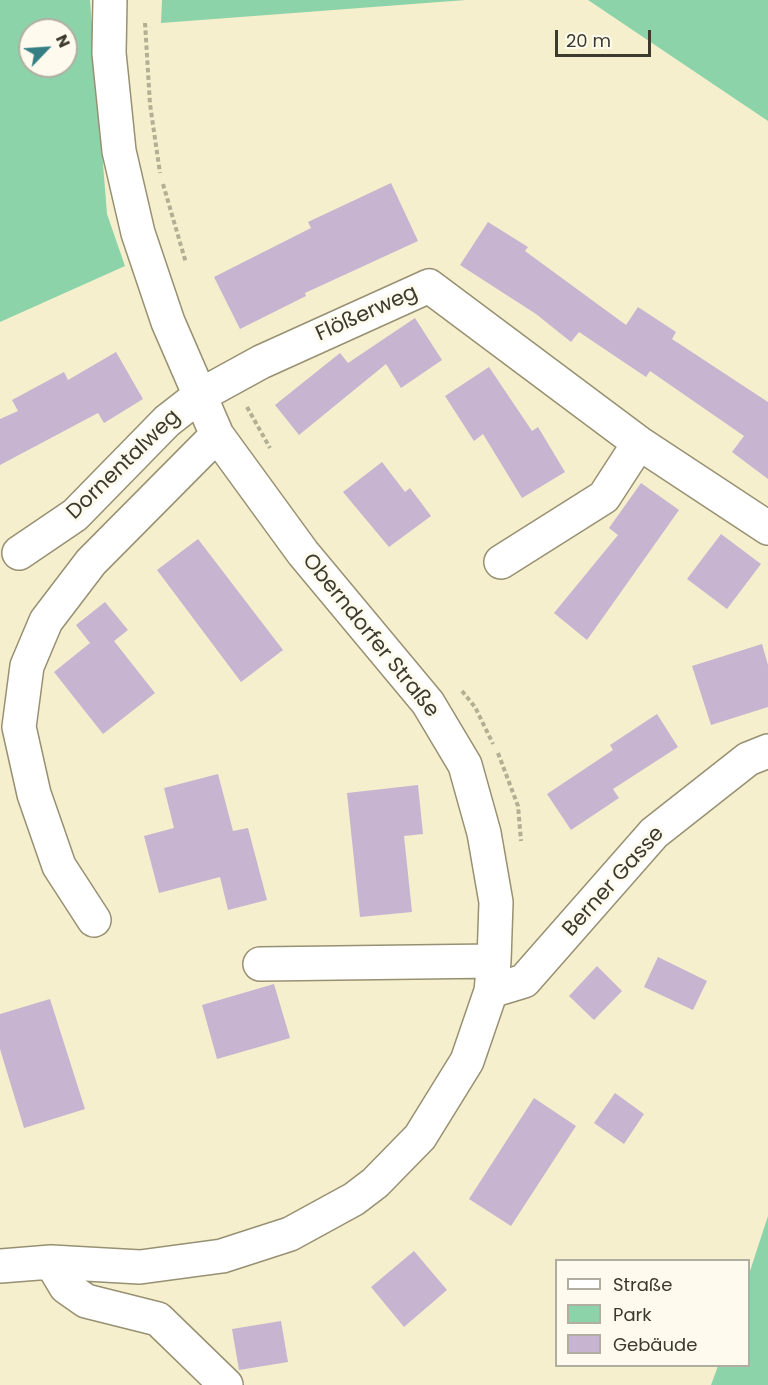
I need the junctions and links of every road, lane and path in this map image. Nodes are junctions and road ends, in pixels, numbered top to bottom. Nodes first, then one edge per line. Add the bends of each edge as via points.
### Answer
1 (110, 0) edge
2 (145, 16) dead end
3 (189, 274) dead end
4 (231, 378) junction
5 (199, 396) junction
6 (217, 435) junction
7 (639, 443) junction
8 (272, 451) dead end
9 (768, 528) edge
10 (19, 553) dead end
11 (501, 562) dead end
12 (460, 689) dead end
13 (768, 751) edge
14 (522, 851) dead end
15 (94, 920) dead end
16 (260, 964) dead end
17 (492, 976) junction
18 (51, 1262) junction
19 (0, 1266) edge
20 (226, 1385) edge

1 - 5 street, Oberndorfer Straße via 109,53 119,151 133,212 168,322
2 - 3 path via 150,104 161,177
4 - 5 street, Flößerweg
4 - 7 street, Flößerweg via 429,286
4 - 8 path
5 - 6 street, Oberndorfer Straße
5 - 10 street, Dornentalweg via 167,422 75,515
6 - 15 street via 91,562 46,621 27,666 19,727 34,794 59,866
6 - 17 street, Oberndorfer Straße via 303,553 428,703 465,765 484,833 496,902
7 - 9 street, Flößerweg
7 - 11 street via 604,496
12 - 14 path via 475,706 502,761 518,806
13 - 17 street, Berner Gasse via 748,759 654,833 524,981
16 - 17 street
17 - 18 street, Oberndorfer Straße via 467,1061 420,1137 354,1199 290,1234 222,1257 140,1267
18 - 19 street, Oberndorfer Straße
18 - 20 street via 66,1287 86,1301 158,1320

